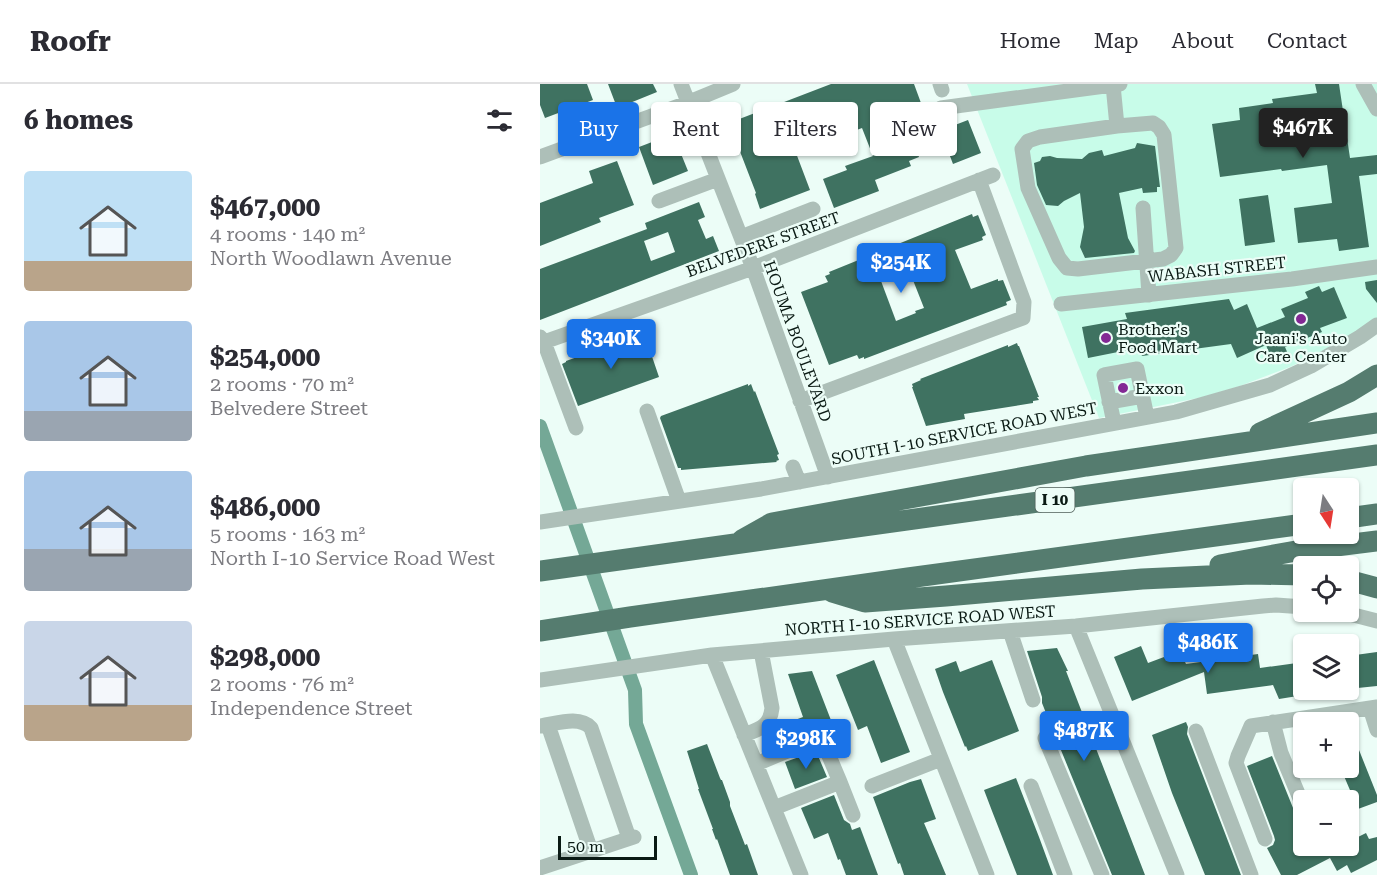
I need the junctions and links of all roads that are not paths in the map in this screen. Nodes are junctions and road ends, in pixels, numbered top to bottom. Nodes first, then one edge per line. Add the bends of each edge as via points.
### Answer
1 (681, 84) edge
2 (733, 84) edge
3 (1363, 84) edge
4 (1117, 85) edge
5 (687, 102) edge
6 (689, 102) edge
7 (957, 106) edge
8 (1377, 109) edge
9 (651, 116) edge
10 (1117, 126) junction
11 (709, 156) edge
12 (540, 157) edge
13 (718, 179) junction
14 (658, 201) dead end
15 (1143, 208) dead end
16 (813, 209) dead end
17 (741, 237) junction
18 (1147, 260) junction
19 (1377, 267) edge
20 (753, 268) junction
21 (1149, 295) junction
22 (1061, 304) dead end
23 (1377, 325) edge
24 (542, 340) edge
25 (1377, 375) edge
26 (1143, 396) junction
27 (800, 401) junction
28 (1109, 402) junction
29 (647, 411) dead end
30 (1147, 417) junction
31 (1114, 423) junction
32 (1377, 423) edge
33 (576, 428) dead end
34 (1238, 443) junction
35 (1377, 456) edge
36 (793, 467) dead end
37 (828, 477) junction
38 (799, 482) junction
39 (679, 501) junction
40 (1377, 514) edge
41 (1359, 516) edge
42 (540, 522) edge
43 (1293, 526) edge
44 (1377, 542) edge
45 (733, 545) junction
46 (546, 570) edge
47 (1293, 575) edge
48 (1142, 579) junction
49 (1359, 583) edge
50 (1377, 588) edge
51 (824, 590) junction
52 (1293, 606) edge
53 (1359, 616) edge
54 (1377, 621) edge
55 (1076, 626) junction
56 (540, 631) edge
57 (1010, 631) junction
58 (894, 639) junction
59 (761, 651) junction
60 (712, 655) junction
61 (540, 680) edge
62 (1033, 700) dead end
63 (1374, 708) edge
64 (1273, 722) junction
65 (544, 726) edge
66 (1377, 730) edge
67 (1196, 731) dead end
68 (744, 735) junction
69 (1045, 738) dead end
70 (941, 759) junction
71 (756, 764) junction
72 (840, 782) junction
73 (872, 786) dead end
74 (1030, 786) dead end
75 (1296, 790) edge
76 (774, 808) junction
77 (852, 815) dead end
78 (1265, 839) dead end
79 (591, 851) junction
80 (540, 868) edge
81 (801, 875) edge
82 (987, 875) edge
83 (1065, 875) edge
84 (1102, 875) edge
85 (1177, 875) edge
86 (1251, 875) edge

1 - 5 street, HOUMA BOULEVARD
2 - 6 street
3 - 8 street
4 - 7 street
4 - 10 street
9 - 12 street
10 - 18 street via 1153,123 1164,135 1176,248 1163,259
10 - 18 street via 1028,141 1022,149 1028,188 1059,258 1068,268
11 - 13 street, HOUMA BOULEVARD
13 - 14 street
13 - 17 street, HOUMA BOULEVARD
15 - 18 street
16 - 17 street
17 - 20 street, HOUMA BOULEVARD
18 - 21 street
19 - 21 street, WABASH STREET
20 - 24 street, BELVEDERE STREET
20 - 27 street, HOUMA BOULEVARD
20 - 27 street, BELVEDERE STREET via 986,178 1024,303 1023,318
21 - 22 street, WABASH STREET
23 - 30 street, SOUTH I-10 SERVICE ROAD WEST via 1311,366 1270,385
24 - 33 street
25 - 34 highway
26 - 28 street
26 - 28 street via 1137,369 1104,375
26 - 30 street
27 - 37 street, HOUMA BOULEVARD
28 - 31 street
29 - 39 street
30 - 31 street, SOUTH I-10 SERVICE ROAD WEST
31 - 37 street, SOUTH I-10 SERVICE ROAD WEST
32 - 34 highway
34 - 45 highway via 1086,466 772,523
35 - 45 highway, I 10
36 - 38 street
37 - 38 street, SOUTH I-10 SERVICE ROAD WEST
38 - 39 street, SOUTH I-10 SERVICE ROAD WEST
39 - 42 street, SOUTH I-10 SERVICE ROAD WEST
40 - 41 highway
43 - 51 highway
44 - 48 highway via 1296,551
45 - 46 highway, I 10
47 - 48 highway
48 - 51 highway via 866,602
49 - 50 highway
51 - 56 highway
52 - 55 street, NORTH I-10 SERVICE ROAD WEST
53 - 54 street
55 - 57 street, NORTH I-10 SERVICE ROAD WEST
55 - 85 street
57 - 58 street, NORTH I-10 SERVICE ROAD WEST
57 - 62 street
58 - 59 street, NORTH I-10 SERVICE ROAD WEST
58 - 70 street
59 - 60 street, NORTH I-10 SERVICE ROAD WEST
59 - 68 street via 771,716 768,723
60 - 61 street, NORTH I-10 SERVICE ROAD WEST
60 - 68 street
63 - 64 street
63 - 66 street
64 - 75 street
64 - 78 street via 1251,726 1236,763
65 - 79 street
65 - 79 street via 578,721 591,728 632,838
67 - 86 street
68 - 71 street
69 - 84 street
70 - 73 street
70 - 82 street
71 - 72 street via 818,741 824,744
71 - 76 street
72 - 76 street
72 - 77 street
74 - 83 street
76 - 81 street
79 - 80 street

